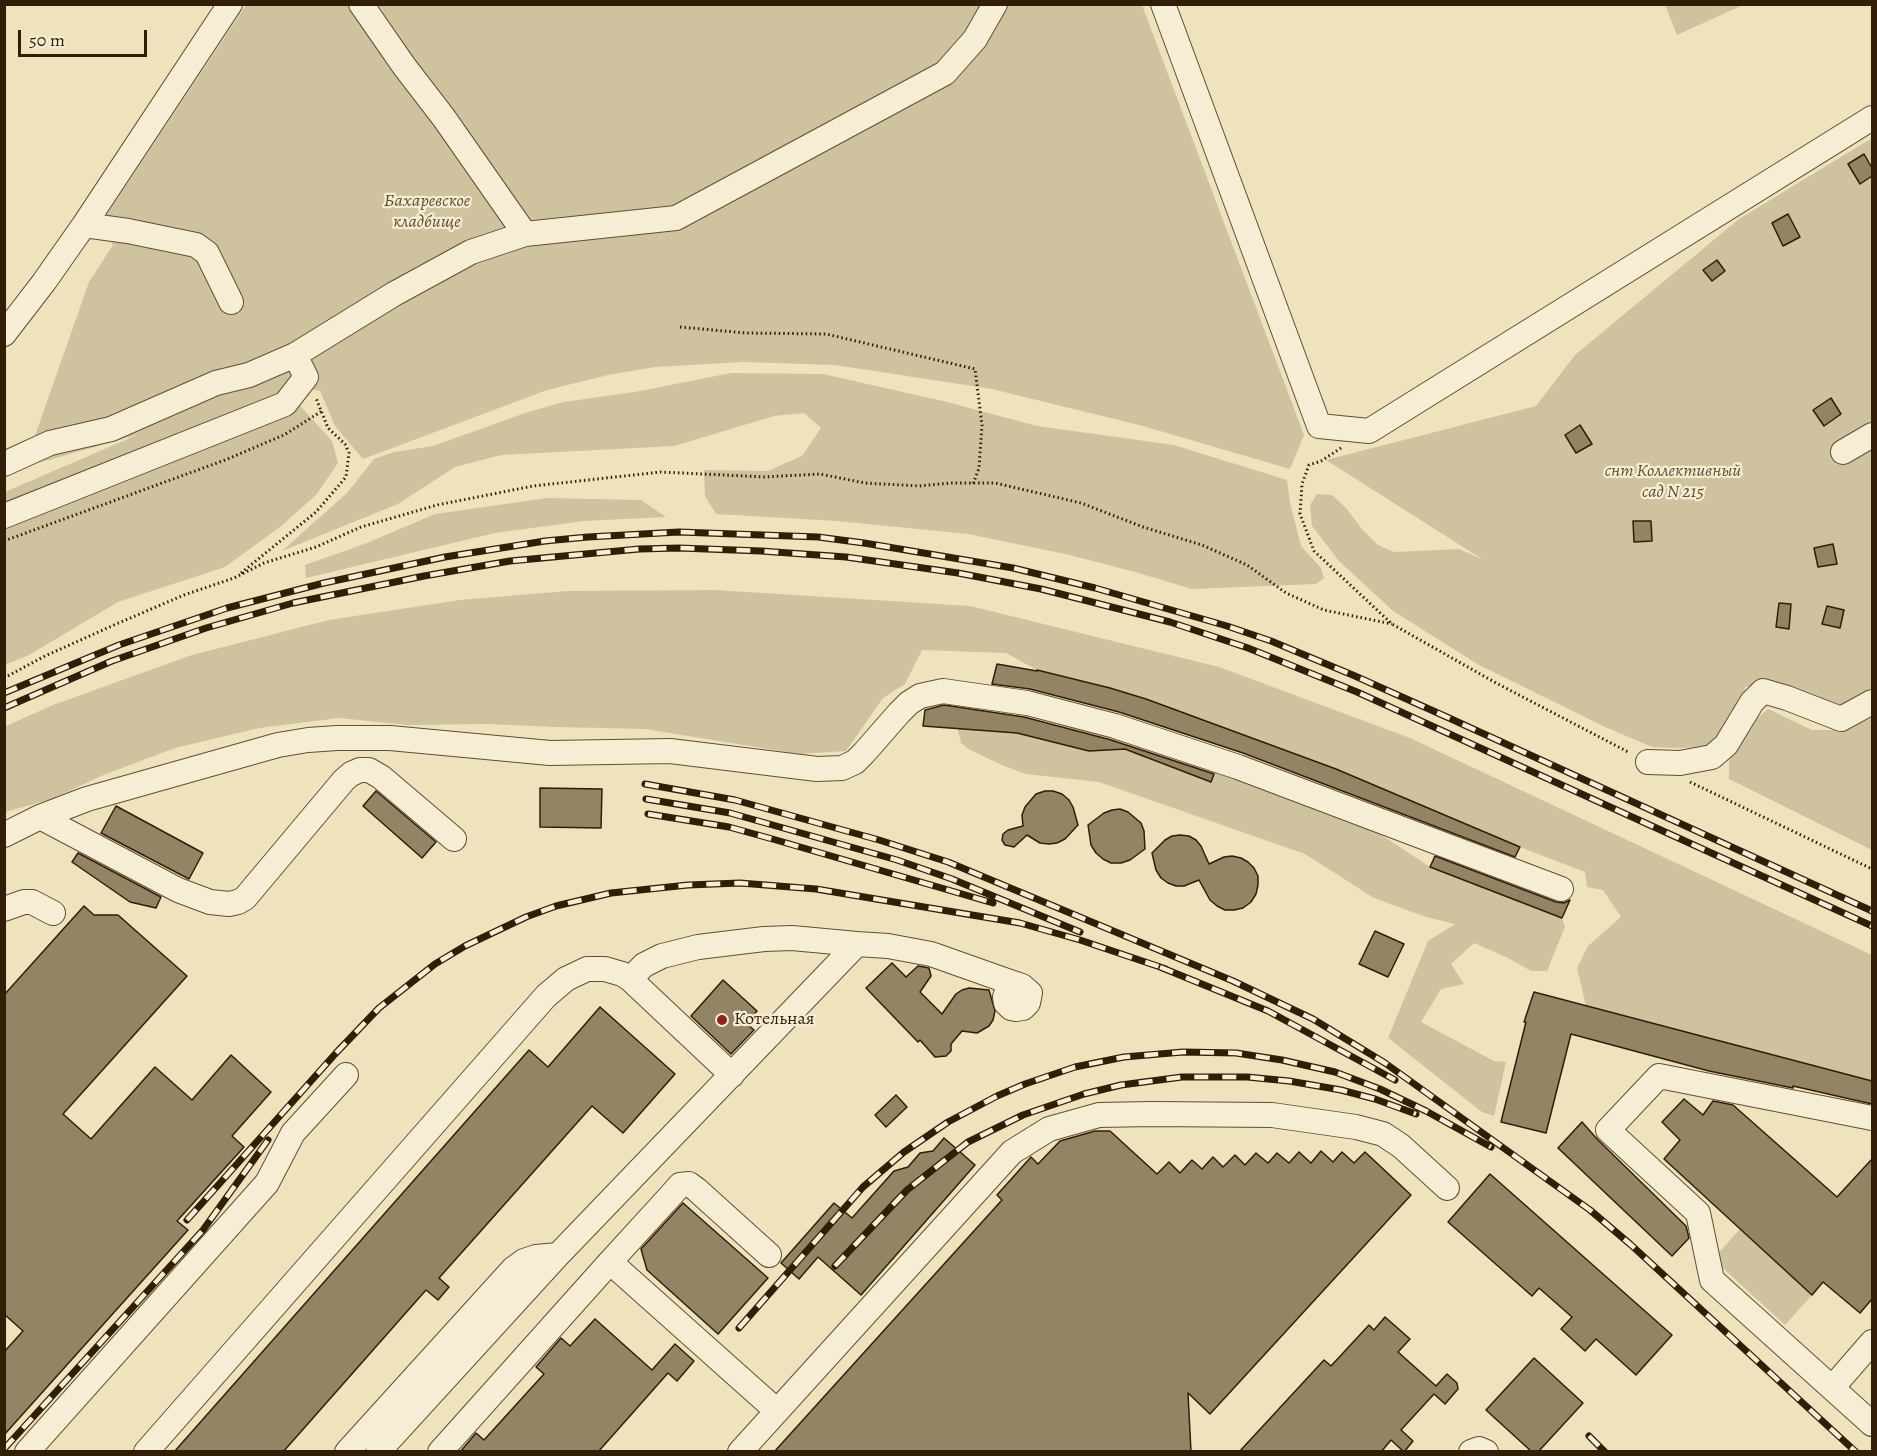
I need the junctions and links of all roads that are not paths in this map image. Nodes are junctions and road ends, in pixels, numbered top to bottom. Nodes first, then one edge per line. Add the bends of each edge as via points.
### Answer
1 (230, 4) edge
2 (361, 4) edge
3 (995, 4) edge
4 (1163, 4) edge
5 (1872, 117) edge
6 (84, 225) junction
7 (525, 234) junction
8 (231, 302) dead end
9 (4, 334) edge
10 (295, 355) junction
11 (1872, 435) edge
12 (1844, 452) dead end
13 (4, 464) edge
14 (4, 516) edge
15 (1872, 702) edge
16 (1648, 762) road end
17 (40, 818) junction
18 (4, 836) edge
19 (454, 839) dead end
20 (1561, 889) dead end
21 (4, 909) edge
22 (52, 913) dead end
23 (857, 944) junction
24 (630, 979) junction
25 (1010, 982) dead end
26 (346, 1075) dead end
27 (732, 1075) junction
28 (1872, 1118) edge
29 (1447, 1188) dead end
30 (558, 1255) junction
31 (769, 1255) dead end
32 (610, 1262) junction
33 (1872, 1342) edge
34 (1832, 1388) junction
35 (777, 1411) junction
36 (1872, 1425) edge
37 (27, 1452) edge
38 (146, 1452) edge
39 (347, 1452) edge
40 (378, 1452) edge
41 (440, 1452) edge
42 (740, 1452) edge
43 (1471, 1452) edge
44 (1486, 1452) edge

1 - 6 street
2 - 7 street
3 - 7 street via 975,39 945,73 676,218
4 - 5 street via 1319,426 1369,431
6 - 8 street via 196,245 207,253
6 - 9 street
7 - 10 street via 471,252
10 - 13 street via 249,375 216,383 111,429 50,442
10 - 14 street via 306,377 285,404
11 - 12 street
15 - 16 street via 1841,719 1763,691 1726,745 1712,757 1680,763
17 - 18 street
17 - 19 street via 178,890 210,902 229,904 245,898 344,780 360,770 381,777
17 - 20 street via 87,800 278,745 337,738 408,739 550,753 670,751 817,769 843,768 855,762 909,703 943,691 1027,703 1115,726 1238,766
21 - 22 street via 32,902
23 - 24 street via 792,938 698,946 662,956 644,965
23 - 25 street via 932,954
23 - 27 street
24 - 27 street
24 - 38 street via 614,971 587,969 552,990
26 - 37 street via 293,1133 267,1183
27 - 30 street
28 - 34 street via 1659,1076 1608,1130 1698,1213 1712,1280
29 - 35 street via 1401,1146 1383,1134 1356,1127 1272,1115 1151,1114 1099,1115 1049,1129 1012,1152
30 - 39 street via 536,1257 513,1269
30 - 40 street
31 - 32 street via 689,1184 680,1185
32 - 35 street
32 - 41 street
33 - 34 street
34 - 36 street
35 - 42 street
43 - 44 street

